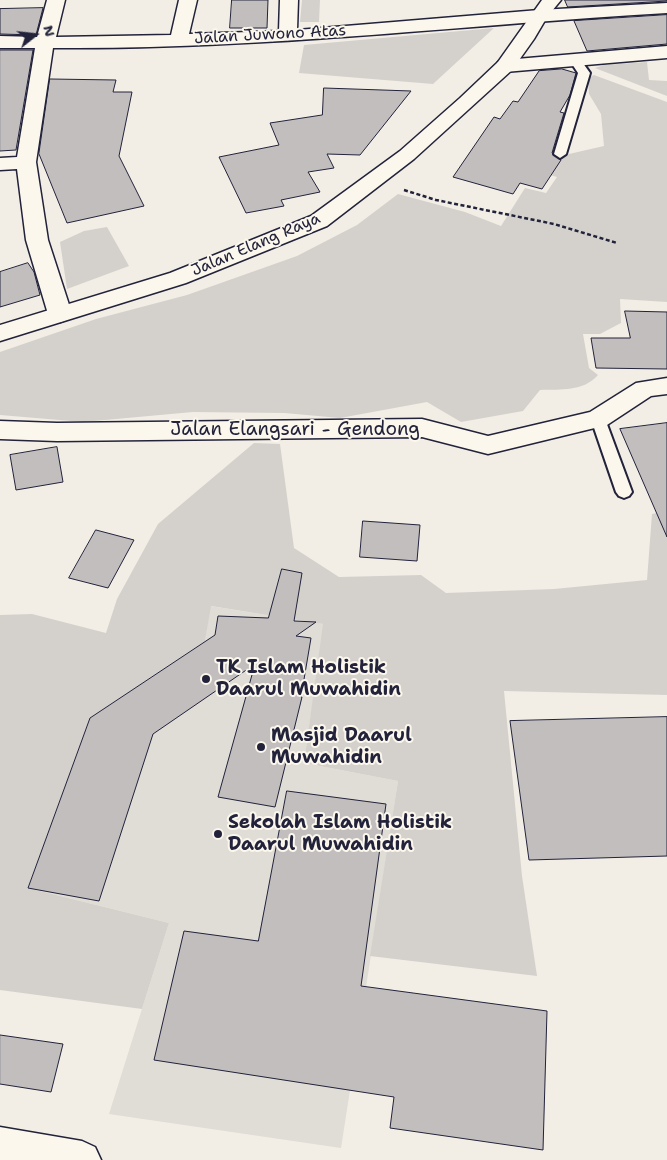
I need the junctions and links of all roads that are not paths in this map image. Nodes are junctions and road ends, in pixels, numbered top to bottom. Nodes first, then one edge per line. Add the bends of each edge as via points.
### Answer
1 (56, 0) edge
2 (188, 0) edge
3 (289, 0) edge
4 (546, 7) edge
5 (667, 8) edge
6 (288, 36) junction
7 (179, 40) junction
8 (0, 42) edge
9 (45, 42) junction
10 (667, 52) edge
11 (576, 61) junction
12 (505, 66) junction
13 (560, 154) dead end
14 (26, 162) junction
15 (0, 164) edge
16 (60, 314) junction
17 (0, 333) edge
18 (667, 386) edge
19 (598, 419) junction
20 (0, 430) edge
21 (624, 492) dead end
22 (0, 1145) edge
23 (82, 1160) edge

1 - 9 street
2 - 7 street
3 - 6 street
4 - 5 street, Jalan Juwono Atas
4 - 6 street, Jalan Juwono Atas
4 - 12 street, Jalan Elang Raya
6 - 7 street, Jalan Juwono Atas
7 - 9 street, Jalan Juwono Atas
8 - 9 street, Jalan Juwono Atas
9 - 14 street
10 - 11 street
11 - 12 street
11 - 13 lane via 584,73
12 - 16 street, Jalan Elang Raya via 407,155 319,220 178,278
14 - 15 street
14 - 16 street via 37,240
16 - 17 street, Jalan Elang Raya
18 - 19 street, Jalan Elangsari - Gendong via 645,389
19 - 20 street, Jalan Elangsari - Gendong via 488,445 422,428
19 - 21 lane
22 - 23 street

